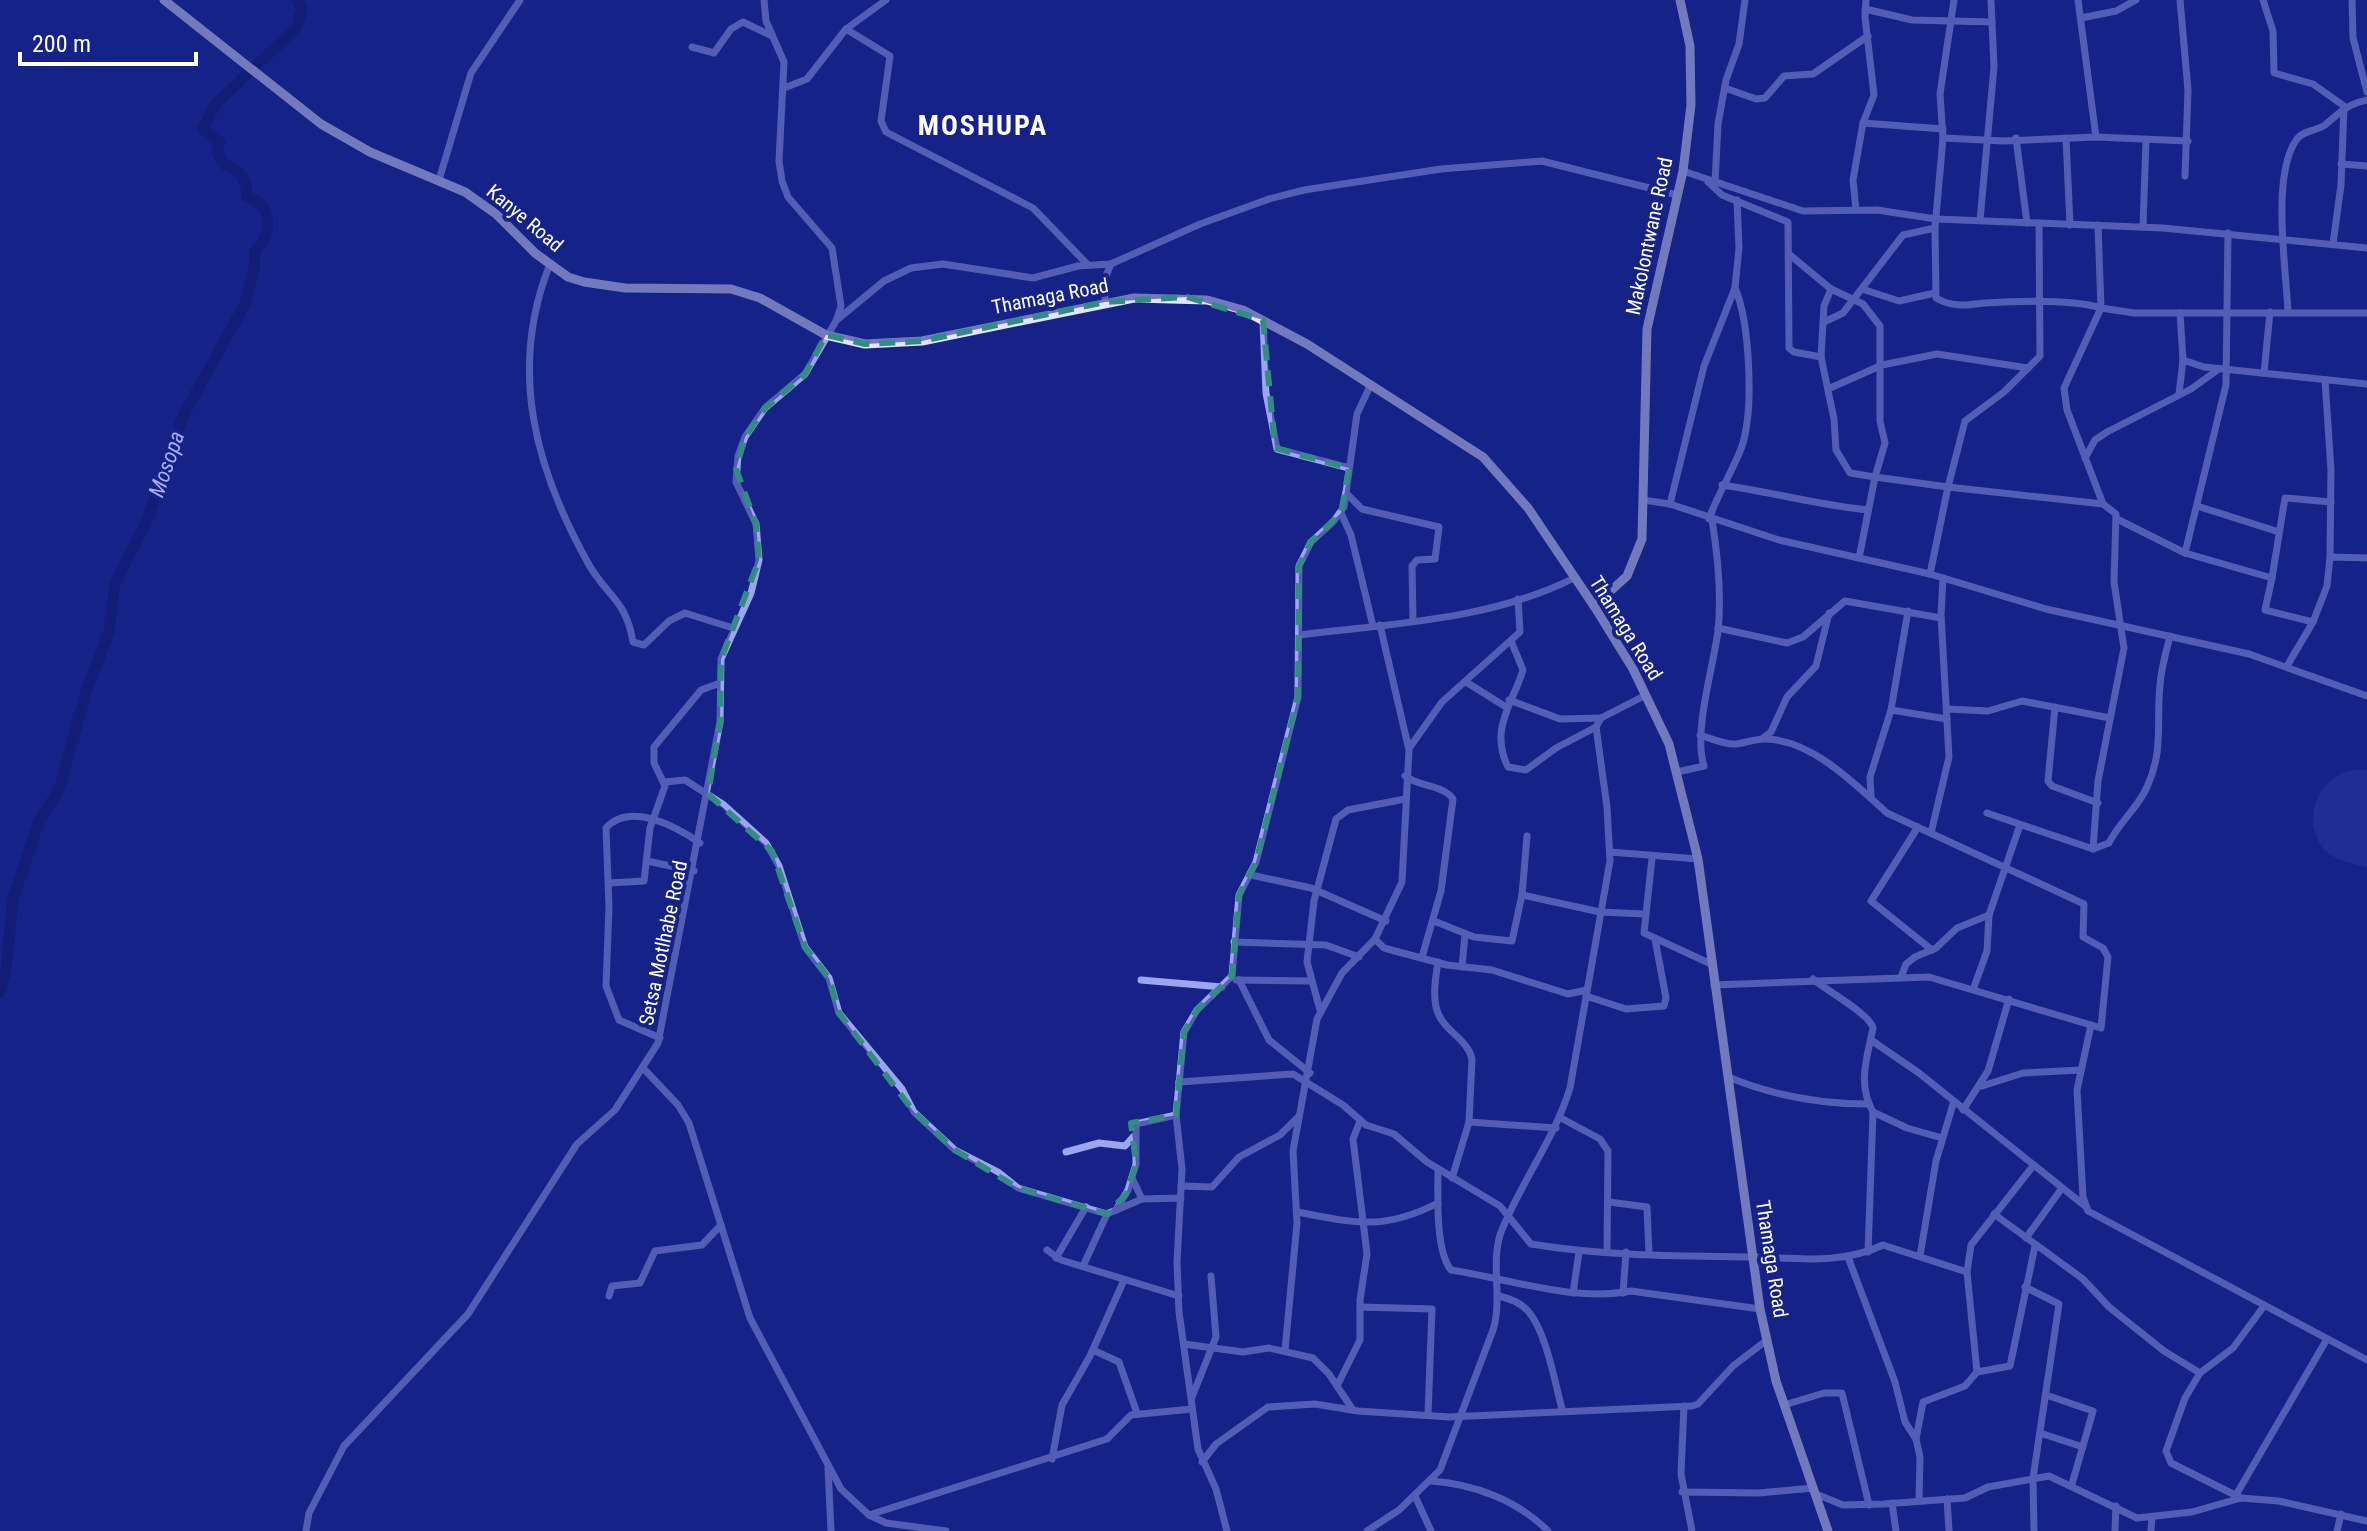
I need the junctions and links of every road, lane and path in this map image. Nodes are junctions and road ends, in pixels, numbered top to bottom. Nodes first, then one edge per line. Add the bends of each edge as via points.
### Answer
1 (164, 0) edge
2 (520, 0) edge
3 (764, 0) edge
4 (886, 0) edge
5 (1680, 0) edge
6 (1745, 0) edge
7 (1954, 0) edge
8 (1991, 0) edge
9 (2078, 0) edge
10 (2136, 0) edge
11 (2180, 0) edge
12 (2263, 0) edge
13 (2352, 0) edge
14 (1866, 4) edge
15 (2081, 18) junction
16 (1992, 22) junction
17 (1949, 23) junction
18 (846, 29) junction
19 (1868, 36) junction
20 (773, 37) junction
21 (692, 47) dead end
22 (784, 88) junction
23 (1725, 88) junction
24 (2367, 92) edge
25 (2367, 100) edge
26 (2344, 106) junction
27 (1863, 123) junction
28 (1943, 133) junction
29 (2096, 137) junction
30 (2016, 138) junction
31 (2066, 138) junction
32 (1990, 140) junction
33 (2146, 140) junction
34 (2188, 141) junction
35 (2341, 164) junction
36 (2367, 166) edge
37 (1683, 171) junction
38 (2185, 176) dead end
39 (439, 180) junction
40 (1711, 182) junction
41 (1677, 195) junction
42 (1737, 200) junction
43 (1856, 210) junction
44 (1980, 220) junction
45 (1935, 223) junction
46 (2027, 223) junction
47 (2039, 223) junction
48 (2070, 225) junction
49 (2098, 225) junction
50 (2143, 227) junction
51 (2228, 233) junction
52 (2285, 239) junction
53 (2333, 244) junction
54 (2367, 248) edge
55 (1790, 255) junction
56 (550, 264) junction
57 (1111, 264) junction
58 (1088, 265) junction
59 (1735, 288) junction
60 (1831, 289) junction
61 (1862, 289) junction
62 (1935, 293) junction
63 (1855, 299) junction
64 (1105, 302) junction
65 (2042, 304) junction
66 (2101, 308) junction
67 (2227, 312) junction
68 (2270, 312) junction
69 (2288, 312) junction
70 (2180, 313) junction
71 (2367, 313) edge
72 (1263, 320) junction
73 (836, 321) junction
74 (1824, 322) junction
75 (826, 335) junction
76 (1821, 357) junction
77 (2183, 360) junction
78 (1882, 365) junction
79 (2028, 368) junction
80 (2223, 369) junction
81 (2264, 373) junction
82 (2325, 380) junction
83 (1371, 384) junction
84 (2367, 384) edge
85 (1828, 389) junction
86 (2179, 394) junction
87 (2085, 458) junction
88 (1349, 468) junction
89 (1875, 477) junction
90 (1722, 485) junction
91 (1948, 487) junction
92 (1346, 493) junction
93 (1643, 500) junction
94 (2331, 502) junction
95 (1670, 504) junction
96 (2103, 504) junction
97 (2197, 506) junction
98 (1868, 510) junction
99 (1341, 513) junction
100 (1711, 519) junction
101 (2117, 519) junction
102 (2279, 532) junction
103 (2185, 553) junction
104 (2330, 557) junction
105 (1859, 558) junction
106 (2367, 558) edge
107 (1930, 574) junction
108 (1574, 578) junction
109 (1943, 578) junction
110 (2272, 578) junction
111 (1518, 599) junction
112 (1594, 606) junction
113 (1908, 611) junction
114 (1829, 613) junction
115 (1941, 618) junction
116 (1413, 621) junction
117 (2313, 622) junction
118 (2120, 625) junction
119 (1376, 626) junction
120 (733, 628) junction
121 (1718, 628) junction
122 (1299, 635) junction
123 (2170, 636) junction
124 (1511, 641) junction
125 (2287, 666) junction
126 (1466, 682) junction
127 (720, 683) junction
128 (1646, 695) junction
129 (2367, 696) edge
130 (1507, 703) junction
131 (2055, 707) junction
132 (1947, 709) junction
133 (1891, 710) junction
134 (1601, 718) junction
135 (2110, 718) junction
136 (1947, 719) junction
137 (1403, 723) junction
138 (1424, 726) junction
139 (1596, 727) junction
140 (1700, 735) junction
141 (1763, 738) junction
142 (1409, 750) junction
143 (1677, 772) junction
144 (1405, 776) junction
145 (664, 782) junction
146 (708, 794) junction
147 (1871, 796) junction
148 (1405, 799) junction
149 (2098, 803) junction
150 (1987, 813) dead end
151 (652, 820) junction
152 (2020, 825) junction
153 (1918, 827) junction
154 (1931, 833) junction
155 (1527, 836) dead end
156 (700, 843) junction
157 (2093, 849) junction
158 (1610, 852) junction
159 (1652, 858) junction
160 (1698, 859) junction
161 (647, 861) junction
162 (2007, 866) junction
163 (694, 871) junction
164 (1251, 875) junction
165 (609, 883) junction
166 (1317, 891) junction
167 (1522, 895) junction
168 (1600, 912) junction
169 (1644, 914) junction
170 (1989, 915) junction
171 (1386, 921) junction
172 (1434, 921) junction
173 (1465, 934) junction
174 (1375, 939) junction
175 (1655, 939) junction
176 (1234, 942) junction
177 (1309, 943) junction
178 (1932, 950) junction
179 (1359, 957) junction
180 (1422, 957) junction
181 (1438, 962) junction
182 (1711, 964) junction
183 (1462, 967) junction
184 (1901, 977) junction
185 (1813, 979) junction
186 (1141, 980) dead end
187 (1234, 980) junction
188 (1310, 981) junction
189 (1714, 985) junction
190 (1224, 987) junction
191 (1974, 987) junction
192 (1587, 993) junction
193 (2009, 999) junction
194 (1320, 1010) junction
195 (2091, 1025) junction
196 (660, 1038) junction
197 (1871, 1040) junction
198 (644, 1069) junction
199 (2081, 1070) junction
200 (1310, 1073) junction
201 (1728, 1077) junction
202 (1179, 1082) junction
203 (1307, 1085) junction
204 (1981, 1086) junction
205 (1954, 1101) junction
206 (1868, 1104) junction
207 (1963, 1110) junction
208 (1873, 1112) junction
209 (1176, 1115) junction
210 (1298, 1117) junction
211 (1561, 1118) junction
212 (1360, 1121) junction
213 (1469, 1122) junction
214 (1556, 1128) junction
215 (1134, 1135) junction
216 (1942, 1138) junction
217 (1066, 1152) dead end
218 (2033, 1166) junction
219 (1438, 1169) junction
220 (1132, 1178) junction
221 (1452, 1178) junction
222 (1181, 1186) junction
223 (2062, 1188) junction
224 (1181, 1198) junction
225 (1142, 1199) junction
226 (1609, 1202) junction
227 (1438, 1203) junction
228 (2085, 1206) junction
229 (1086, 1207) junction
230 (1111, 1212) junction
231 (1297, 1212) junction
232 (1994, 1214) junction
233 (1510, 1215) junction
234 (1366, 1223) junction
235 (721, 1225) junction
236 (2026, 1238) junction
237 (2035, 1246) junction
238 (1047, 1250) dead end
239 (1579, 1252) junction
240 (1607, 1252) junction
241 (1626, 1252) junction
242 (1868, 1252) junction
243 (1649, 1254) junction
244 (1920, 1256) junction
245 (1752, 1257) junction
246 (1848, 1257) junction
247 (1056, 1258) junction
248 (1084, 1264) junction
249 (1967, 1272) junction
250 (1211, 1276) dead end
251 (1498, 1277) junction
252 (1124, 1280) junction
253 (2025, 1287) junction
254 (1573, 1293) junction
255 (1623, 1293) junction
256 (609, 1296) dead end
257 (1179, 1296) junction
258 (1499, 1296) junction
259 (2264, 1306) junction
260 (1360, 1307) junction
261 (1760, 1309) junction
262 (2327, 1339) junction
263 (1767, 1340) junction
264 (1184, 1344) junction
265 (1214, 1347) junction
266 (1093, 1350) junction
267 (1285, 1350) junction
268 (2367, 1360) edge
269 (1977, 1372) junction
270 (2200, 1373) junction
271 (1337, 1386) junction
272 (2046, 1395) junction
273 (1191, 1399) junction
274 (1784, 1405) junction
275 (1684, 1406) junction
276 (1192, 1409) junction
277 (1562, 1409) junction
278 (1353, 1410) junction
279 (1137, 1413) junction
280 (1428, 1414) junction
281 (1462, 1417) junction
282 (2040, 1433) junction
283 (1916, 1439) junction
284 (2083, 1447) junction
285 (1052, 1459) junction
286 (1202, 1462) junction
287 (828, 1465) junction
288 (2033, 1478) junction
289 (1431, 1481) junction
290 (2072, 1484) junction
291 (1815, 1491) junction
292 (1682, 1492) junction
293 (1415, 1496) junction
294 (2239, 1496) junction
295 (1947, 1499) junction
296 (1919, 1500) junction
297 (1892, 1503) junction
298 (1869, 1505) junction
299 (2116, 1506) junction
300 (2341, 1514) junction
301 (869, 1515) junction
302 (2152, 1517) junction
303 (1687, 1519) junction
304 (2366, 1520) edge
305 (306, 1531) edge
306 (831, 1531) edge
307 (945, 1531) edge
308 (1227, 1531) edge
309 (1367, 1531) edge
310 (1431, 1531) edge
311 (1548, 1531) edge
312 (1685, 1531) edge
313 (1692, 1531) edge
314 (1828, 1531) edge
315 (1896, 1531) edge
316 (1949, 1531) edge
317 (2034, 1531) edge
318 (2115, 1531) edge
319 (2151, 1531) edge
320 (2337, 1531) edge

1 - 39 main road, Kanye Road via 346,140
2 - 39 street via 471,73
3 - 20 street
4 - 18 street
5 - 37 main road, Makolontwane Road via 1692,73
6 - 23 street
7 - 17 street
8 - 16 street
9 - 15 street
10 - 15 street via 2116,11
11 - 34 street
12 - 26 street via 2273,31 2274,73 2313,84
13 - 24 street via 2353,38
14 - 17 street via 1875,14
14 - 19 street
15 - 29 street
16 - 17 street
16 - 32 street
17 - 28 street via 1940,94
18 - 22 street via 807,79
18 - 58 street via 890,56 881,121 886,132 1033,208
19 - 23 street via 1813,74 1784,76 1765,98
19 - 27 street via 1874,95
20 - 21 street via 743,22 714,53
20 - 22 street via 784,62
22 - 73 street via 782,181 788,197 832,248 841,306
23 - 40 street
25 - 26 street
26 - 35 street
26 - 52 street via 2320,128 2303,134 2293,149 2282,177
27 - 28 street
27 - 43 street via 1853,180
28 - 32 street
28 - 45 street
29 - 31 street
29 - 33 street
30 - 31 street
30 - 32 street
30 - 46 street
31 - 48 street
32 - 44 street
33 - 34 street
33 - 50 street
34 - 38 street
35 - 36 street
35 - 53 street
37 - 40 street
37 - 41 main road, Makolontwane Road
39 - 56 main road, Kanye Road via 481,202
40 - 42 street via 1715,191
40 - 43 street via 1797,210
41 - 57 street via 1542,161 1441,169 1286,194 1200,224
41 - 93 main road, Makolontwane Road via 1647,329
42 - 55 street via 1788,222
42 - 59 street
43 - 45 street
44 - 45 street
44 - 46 street
45 - 61 street via 1903,235
45 - 62 street
46 - 47 street
47 - 48 street
47 - 65 street
48 - 49 street
49 - 50 street
49 - 66 street
50 - 51 street
51 - 52 street
51 - 67 street
52 - 53 street
52 - 69 street
53 - 54 street
55 - 60 street
55 - 76 street via 1789,348
56 - 75 main road, Kanye Road via 568,277 600,286 731,289 760,298
56 - 120 street via 538,301 531,418 551,482 588,563 619,600 635,644 644,645 685,613
57 - 58 street, Setsa Motlhabe Road
57 - 64 street
58 - 73 street, Setsa Motlhabe Road via 1033,278 943,264 911,268 870,290
59 - 90 street via 1748,347 1746,432
59 - 95 street via 1705,361
60 - 63 street
60 - 74 street
61 - 62 street via 1899,301
61 - 63 street
62 - 65 street via 1937,300 1962,307
63 - 74 street via 1843,313
63 - 78 street via 1880,326
64 - 72 main road, Thamaga Road via 1187,297
64 - 75 main road, Thamaga Road via 922,341 865,344
65 - 66 street
65 - 79 street via 2040,356
66 - 70 street
66 - 87 street via 2065,381 2067,410
67 - 68 street
67 - 70 street
67 - 80 street
68 - 69 street
68 - 81 street
69 - 71 street
70 - 77 street
72 - 83 main road, Thamaga Road
72 - 88 street via 1266,393 1277,449
73 - 75 street, Setsa Motlhabe Road
74 - 76 street
75 - 120 street, Setsa Motlhabe Road via 805,374 753,423 738,456 736,482 756,524 759,560 751,593
76 - 85 street
77 - 80 street
77 - 86 street
78 - 79 street via 1946,354
78 - 85 street
78 - 89 street via 1880,421 1885,443
79 - 91 street via 1965,421
80 - 81 street
80 - 86 street
80 - 97 street via 2221,412
81 - 82 street
82 - 84 street
82 - 94 street
83 - 88 street via 1357,414
83 - 108 main road, Thamaga Road via 1483,457 1528,508
85 - 89 street via 1836,450 1850,473
86 - 87 street via 2095,440
87 - 96 street
88 - 92 street
89 - 91 street
89 - 98 street
90 - 98 street
90 - 100 street
91 - 96 street
91 - 107 street
92 - 99 street
92 - 116 street via 1362,509 1439,527 1435,559 1417,560 1412,566
93 - 95 street
93 - 112 main road, Makolontwane Road via 1635,563
94 - 102 street via 2285,498
94 - 104 street
95 - 100 street
96 - 101 street
97 - 102 street
97 - 103 street
98 - 105 street
99 - 119 street
99 - 122 street via 1303,554
100 - 105 street
100 - 121 street via 1720,588
101 - 103 street
101 - 118 street via 2114,582
102 - 110 street
103 - 110 street
104 - 106 street
104 - 117 street via 2327,586
105 - 107 street
107 - 109 street
108 - 111 street
108 - 112 main road, Thamaga Road
109 - 115 street
109 - 118 street
110 - 117 street via 2265,610
111 - 116 street
111 - 124 street via 1521,629
112 - 128 main road, Thamaga Road
113 - 114 street via 1845,601
113 - 115 street
113 - 133 street
114 - 121 street via 1803,637 1787,643
114 - 141 street via 1816,666 1787,697
115 - 132 street
116 - 119 street
117 - 125 street
118 - 123 street
118 - 135 street via 2124,648
119 - 122 street
119 - 137 street
120 - 127 street, Setsa Motlhabe Road via 721,659
121 - 140 street
122 - 164 street via 1298,697
123 - 125 street
123 - 157 street via 2160,684 2161,736 2149,785 2109,843
124 - 126 street
124 - 130 street via 1523,670
125 - 129 street
126 - 130 street
126 - 138 street
127 - 145 street via 701,690 654,747 654,763
127 - 146 street, Setsa Motlhabe Road via 720,722
128 - 134 street
128 - 143 main road, Thamaga Road
130 - 134 street via 1560,719
130 - 139 street via 1504,757 1514,770 1526,770
131 - 132 street via 2022,701 1988,711
131 - 135 street
131 - 149 street via 2048,781
132 - 136 street
133 - 136 street
133 - 147 street via 1870,777
134 - 139 street
135 - 149 street
136 - 154 street via 1949,765
137 - 138 street
137 - 142 street
138 - 142 street
139 - 158 street
140 - 141 street via 1733,744
140 - 143 street via 1704,766
141 - 147 street via 1806,750
142 - 144 street
143 - 160 main road, Thamaga Road
144 - 148 street
144 - 172 street via 1420,786 1447,791 1453,799
145 - 146 street via 681,778
145 - 151 street
146 - 156 street, Setsa Motlhabe Road
146 - 229 street via 772,851 805,947 829,978 839,1013 902,1089 914,1112 963,1155 1018,1188
147 - 153 street via 1885,812
148 - 166 street via 1339,814
148 - 171 street via 1402,882
149 - 157 street
150 - 152 street
151 - 156 street
151 - 161 street
151 - 165 street via 629,817 608,824
152 - 157 street
152 - 162 street
153 - 154 street
153 - 178 street via 1871,901
154 - 162 street
155 - 167 street
156 - 163 street, Setsa Motlhabe Road
158 - 159 street
158 - 168 street
159 - 160 street
159 - 169 street
160 - 182 main road, Thamaga Road
161 - 163 street
161 - 165 street via 643,882
162 - 170 street
162 - 195 street via 2085,906 2083,937 2108,957 2101,1028
163 - 196 street, Setsa Motlhabe Road
164 - 166 street
164 - 176 street via 1239,895
165 - 196 street via 606,986 619,1020
166 - 171 street
166 - 177 street
167 - 168 street
167 - 173 street via 1512,941
168 - 169 street
168 - 192 street
169 - 175 street via 1644,933
170 - 178 street via 1957,928
170 - 191 street via 1987,951
171 - 174 street
172 - 173 street
172 - 180 street
173 - 183 street
174 - 179 street
174 - 180 street via 1384,948
175 - 182 street
175 - 192 street via 1664,1006 1626,1009
176 - 177 street
176 - 187 street
177 - 179 street
177 - 188 street
178 - 184 street via 1910,960
179 - 194 street via 1342,973
180 - 181 street
181 - 183 street
181 - 213 street via 1438,1012 1471,1054
182 - 189 main road, Thamaga Road
183 - 192 street via 1502,972 1568,994
184 - 185 street
184 - 191 street
185 - 189 street
185 - 197 street via 1871,1020
186 - 190 street
187 - 188 street
187 - 190 street
187 - 200 street via 1269,1040
188 - 194 street
189 - 201 main road, Thamaga Road
190 - 202 street via 1197,1010 1184,1032
191 - 193 street
192 - 211 street
193 - 195 street
193 - 204 street
194 - 200 street
195 - 199 street
196 - 198 street, Setsa Motlhabe Road
197 - 205 street
197 - 206 street via 1864,1065
198 - 235 street via 689,1123
198 - 305 street, Setsa Motlhabe Road via 615,1110 577,1144 468,1314 344,1446 309,1513
199 - 204 street via 2023,1073
199 - 228 street via 2077,1103
200 - 203 street
201 - 206 street via 1823,1103
201 - 245 main road, Thamaga Road
202 - 203 street via 1284,1072
202 - 209 street
203 - 210 street
203 - 212 street
204 - 207 street
205 - 207 street
205 - 216 street
206 - 208 street
207 - 218 street
208 - 216 street
208 - 242 street
209 - 215 street via 1139,1122
209 - 222 street
210 - 222 street via 1280,1135 1239,1157 1212,1187
210 - 231 street via 1293,1162
211 - 214 street
211 - 226 street via 1605,1144
212 - 219 street via 1394,1134
212 - 234 street via 1353,1144
213 - 214 street
213 - 221 street
214 - 233 street
215 - 217 street via 1125,1146 1099,1143
215 - 220 street via 1138,1156
216 - 244 street
218 - 223 street
218 - 232 street
219 - 221 street
219 - 227 street
220 - 225 street
220 - 230 street
221 - 233 street
222 - 224 street
223 - 228 street
223 - 236 street
224 - 225 street
224 - 257 street
225 - 230 street
226 - 240 street
226 - 243 street via 1647,1207
227 - 234 street via 1396,1222
227 - 251 street via 1449,1268
228 - 259 street via 2099,1219
229 - 230 street
229 - 247 street
230 - 248 street
231 - 234 street
231 - 267 street
232 - 236 street
232 - 249 street via 1973,1240
233 - 239 street via 1528,1243
233 - 251 street via 1500,1239
234 - 260 street
235 - 256 street via 702,1245 657,1249 640,1283 612,1286
235 - 287 street via 750,1318
236 - 237 street
237 - 253 street
237 - 270 street via 2083,1279 2164,1351
238 - 247 street
239 - 240 street
239 - 254 street
240 - 241 street
241 - 243 street
241 - 255 street
242 - 244 street via 1883,1245
242 - 246 street
243 - 245 street
244 - 249 street
245 - 246 street
245 - 261 main road, Thamaga Road
246 - 283 street
247 - 248 street
248 - 252 street
249 - 269 street
250 - 265 street
251 - 254 street
251 - 258 street
252 - 257 street
252 - 266 street
253 - 269 street via 2010,1366
253 - 272 street via 2059,1302
254 - 255 street
255 - 261 street via 1684,1296
257 - 264 street
258 - 277 street via 1531,1314
258 - 281 street via 1493,1330
259 - 262 street
259 - 270 street via 2233,1348
260 - 271 street via 1359,1345
260 - 280 street via 1432,1309
261 - 263 main road, Thamaga Road
262 - 268 street
262 - 294 street
263 - 274 main road, Thamaga Road
263 - 275 street via 1733,1366 1698,1404
264 - 265 street
264 - 273 street
265 - 267 street
265 - 273 street
266 - 279 street via 1119,1362
266 - 285 street via 1062,1405
267 - 271 street via 1313,1358
269 - 283 street via 1965,1386 1923,1402
270 - 294 street via 2178,1415 2166,1455 2171,1463
271 - 278 street
272 - 282 street
272 - 284 street via 2093,1411
273 - 276 street
274 - 291 main road, Thamaga Road
274 - 298 street via 1842,1393
275 - 277 street
275 - 292 street
276 - 279 street
276 - 286 street
277 - 281 street
278 - 280 street
278 - 286 street via 1315,1404 1264,1408 1216,1444
279 - 285 street via 1107,1439
280 - 281 street
281 - 289 street
282 - 284 street
282 - 288 street
283 - 296 street
284 - 290 street
285 - 301 street
286 - 308 street
287 - 301 street via 841,1489
287 - 306 street
288 - 290 street via 2049,1476
288 - 295 street
288 - 317 street
289 - 293 street
289 - 311 street via 1467,1484 1520,1509
290 - 299 street
291 - 292 street
291 - 298 street via 1836,1504
291 - 314 main road, Thamaga Road
292 - 303 street
293 - 309 street
293 - 310 street
294 - 300 street
294 - 302 street via 2192,1512
295 - 296 street
295 - 316 street
296 - 297 street
297 - 298 street
297 - 315 street
299 - 302 street via 2137,1518
299 - 318 street
300 - 304 street
300 - 320 street
301 - 307 street via 886,1523
302 - 319 street
303 - 312 street
303 - 313 street

